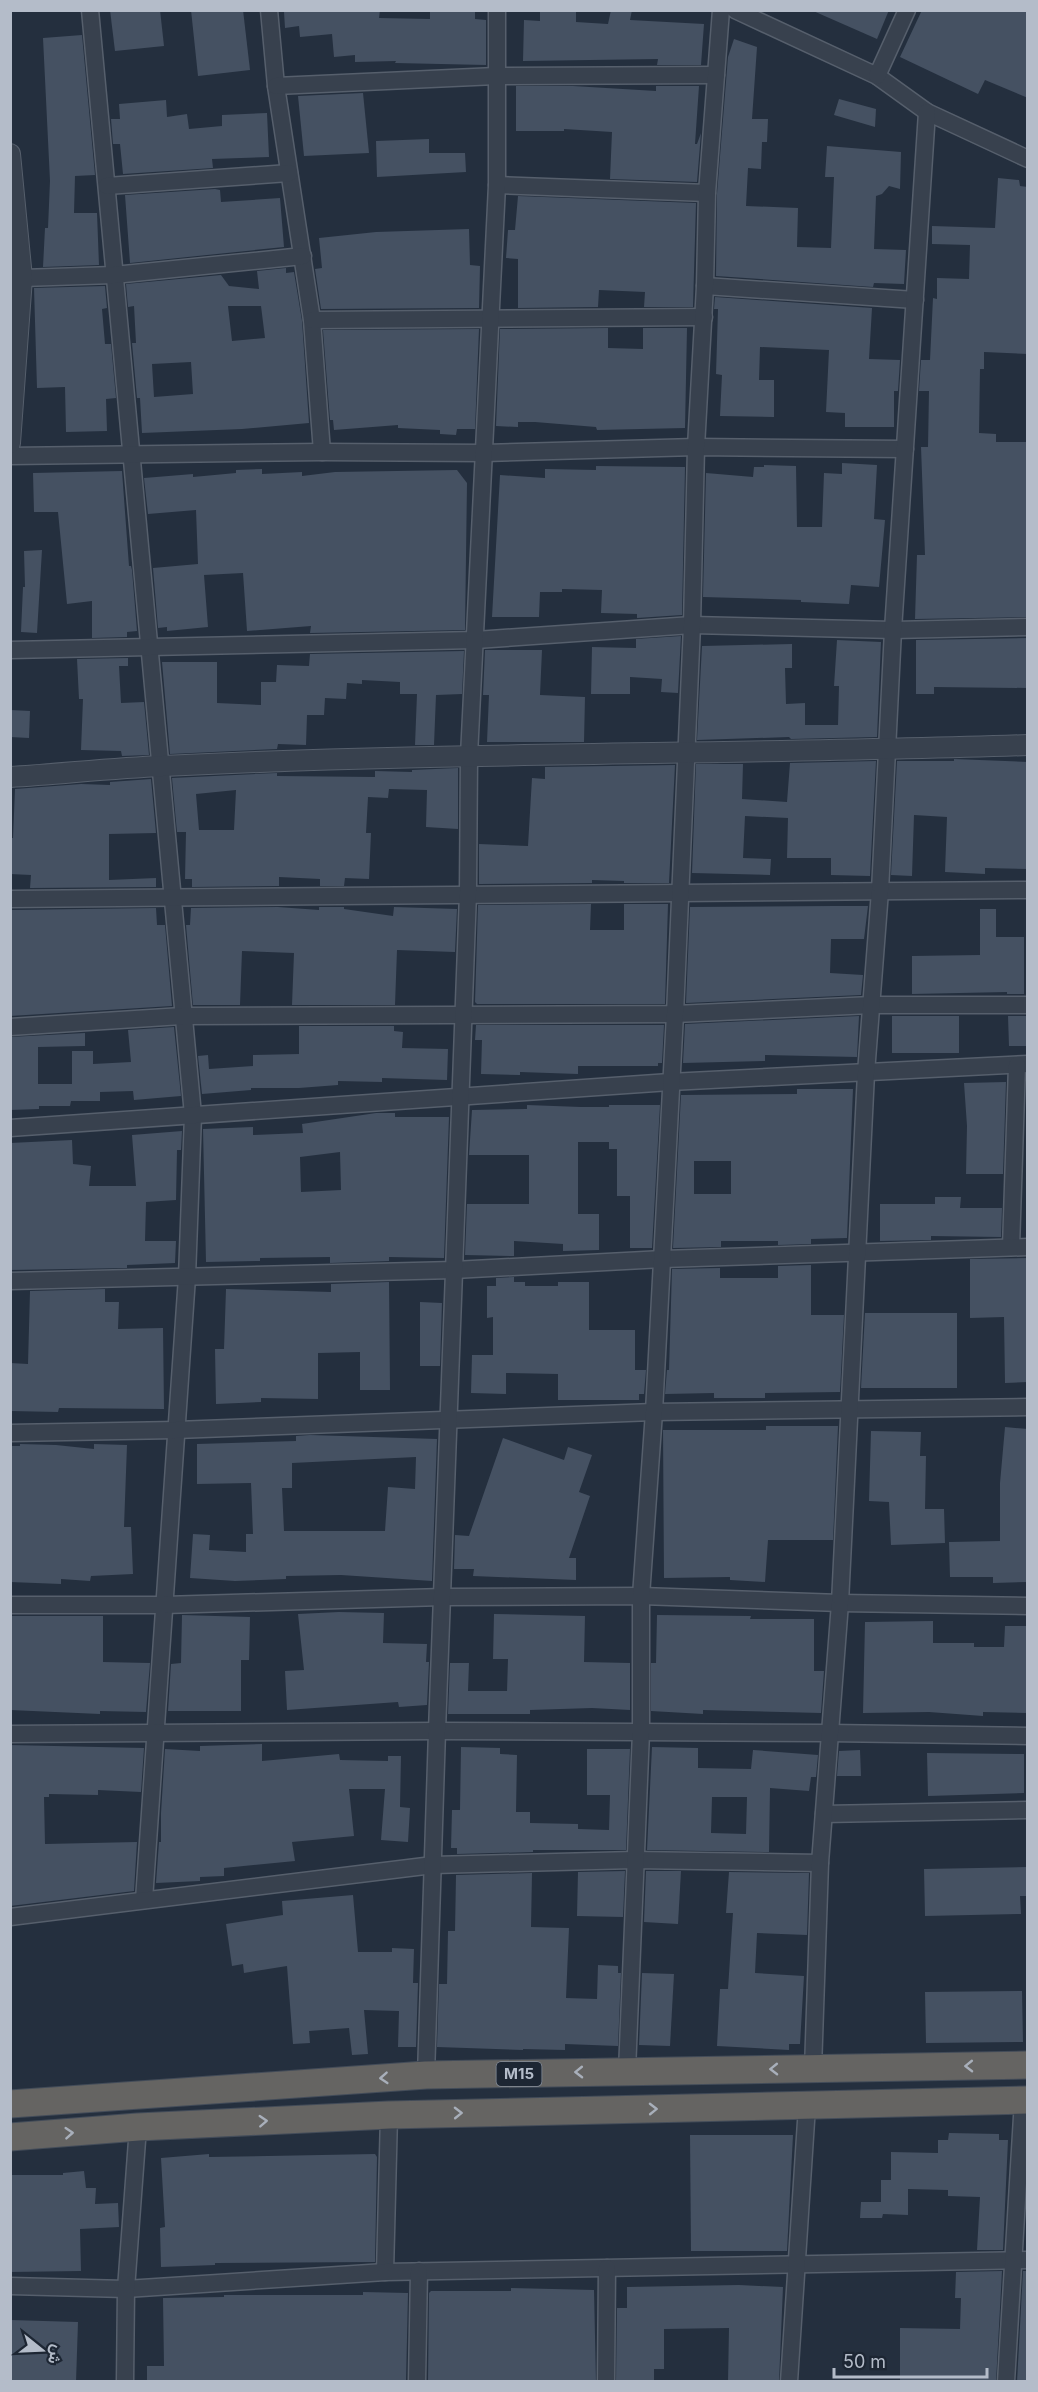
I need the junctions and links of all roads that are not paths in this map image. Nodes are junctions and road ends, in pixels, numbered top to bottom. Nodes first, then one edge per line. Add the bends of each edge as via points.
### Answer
1 (90, 10) edge
2 (269, 10) edge
3 (497, 10) edge
4 (721, 10) edge
5 (735, 10) edge
6 (907, 10) edge
7 (716, 75) junction
8 (496, 76) junction
9 (877, 76) junction
10 (276, 86) junction
11 (927, 112) junction
12 (10, 154) edge
13 (1028, 159) edge
14 (289, 173) junction
15 (497, 185) junction
16 (107, 186) junction
17 (707, 193) junction
18 (303, 256) junction
19 (114, 275) junction
20 (22, 278) junction
21 (705, 286) junction
22 (915, 300) junction
23 (491, 317) junction
24 (704, 317) junction
25 (312, 320) junction
26 (14, 329) edge
27 (10, 443) edge
28 (696, 447) junction
29 (905, 449) junction
30 (322, 452) junction
31 (485, 453) junction
32 (131, 454) junction
33 (10, 456) edge
34 (692, 625) junction
35 (1028, 627) edge
36 (893, 630) junction
37 (476, 640) junction
38 (148, 647) junction
39 (10, 650) edge
40 (1028, 745) edge
41 (889, 750) junction
42 (685, 754) junction
43 (469, 756) junction
44 (161, 766) junction
45 (10, 777) edge
46 (1028, 890) edge
47 (880, 891) junction
48 (468, 893) junction
49 (679, 894) junction
50 (10, 899) edge
51 (172, 899) junction
52 (872, 1005) junction
53 (1028, 1005) edge
54 (462, 1013) junction
55 (675, 1014) junction
56 (182, 1016) junction
57 (10, 1027) edge
58 (1022, 1065) edge
59 (866, 1073) junction
60 (670, 1082) junction
61 (460, 1095) junction
62 (193, 1115) junction
63 (10, 1128) edge
64 (1019, 1247) edge
65 (858, 1253) junction
66 (663, 1259) junction
67 (454, 1270) junction
68 (187, 1277) junction
69 (10, 1281) edge
70 (1028, 1407) edge
71 (851, 1411) junction
72 (654, 1412) junction
73 (449, 1420) junction
74 (176, 1430) junction
75 (10, 1433) edge
76 (641, 1596) junction
77 (443, 1597) junction
78 (840, 1603) junction
79 (10, 1605) edge
80 (164, 1605) junction
81 (1028, 1606) edge
82 (437, 1731) junction
83 (641, 1732) junction
84 (829, 1733) junction
85 (10, 1734) edge
86 (154, 1734) junction
87 (1028, 1736) edge
88 (1028, 1810) edge
89 (824, 1814) junction
90 (634, 1860) junction
91 (820, 1863) junction
92 (433, 1865) junction
93 (144, 1900) junction
94 (10, 1917) edge
95 (1028, 2065) edge
96 (813, 2069) junction
97 (627, 2072) junction
98 (426, 2076) junction
99 (1025, 2100) edge
100 (10, 2104) edge
101 (807, 2106) junction
102 (389, 2115) junction
103 (138, 2127) junction
104 (10, 2137) edge
105 (1021, 2260) edge
106 (798, 2266) junction
107 (607, 2268) junction
108 (419, 2271) junction
109 (385, 2272) junction
110 (10, 2286) edge
111 (126, 2289) junction
112 (124, 2382) edge
113 (417, 2382) edge
114 (606, 2382) edge
115 (789, 2382) edge
116 (1006, 2382) edge

1 - 16 street
2 - 10 street
3 - 8 street
4 - 7 street
5 - 9 street
6 - 9 street
7 - 8 street
7 - 17 street
8 - 10 street
8 - 15 street
9 - 11 street
10 - 14 street
11 - 13 street
11 - 22 street
12 - 20 street
14 - 16 street
14 - 18 street
15 - 17 street
15 - 23 street
16 - 19 street
17 - 21 street
18 - 19 street
18 - 25 street
19 - 20 street
19 - 32 street
20 - 26 street
21 - 22 street
21 - 24 street
22 - 29 street
23 - 24 street
23 - 25 street
23 - 31 street
24 - 28 street
25 - 30 street
26 - 27 street
28 - 29 street
28 - 31 street
28 - 34 street
29 - 36 street
30 - 31 street
30 - 32 street
31 - 37 street
32 - 33 street
32 - 38 street
34 - 36 street
34 - 37 street
34 - 42 street
35 - 36 street
36 - 41 street
37 - 38 street
37 - 43 street
38 - 39 street
38 - 44 street
40 - 41 street
41 - 42 street
41 - 47 street
42 - 43 street
42 - 49 street
43 - 44 street
43 - 48 street
44 - 45 street
44 - 51 street
46 - 47 street
47 - 49 street
47 - 52 street
48 - 49 street
48 - 51 street
48 - 54 street
49 - 55 street
50 - 51 street
51 - 56 street
52 - 53 street
52 - 55 street
52 - 59 street
54 - 55 street
54 - 56 street
54 - 61 street
55 - 60 street
56 - 57 street
56 - 62 street
58 - 59 street
58 - 64 street
59 - 60 street
59 - 65 street
60 - 61 street
60 - 66 street
61 - 62 street
61 - 67 street
62 - 63 street
62 - 68 street
64 - 65 street
65 - 66 street
65 - 71 street
66 - 67 street
66 - 72 street
67 - 68 street
67 - 73 street
68 - 69 street
68 - 74 street
70 - 71 street
71 - 72 street
71 - 78 street
72 - 73 street
72 - 76 street
73 - 74 street
73 - 77 street
74 - 75 street
74 - 80 street
76 - 77 street
76 - 78 street
76 - 83 street
77 - 80 street
77 - 82 street
78 - 81 street
78 - 84 street
79 - 80 street
80 - 86 street
82 - 83 street
82 - 86 street
82 - 92 street
83 - 84 street
83 - 90 street
84 - 87 street
84 - 89 street
85 - 86 street
86 - 93 street
88 - 89 street
89 - 91 street
90 - 91 street
90 - 92 street
90 - 97 street
91 - 96 street
92 - 93 street
92 - 98 street
93 - 94 street
95 -> 96 highway, M15
96 -> 97 highway, M15
97 -> 98 highway, M15
98 -> 100 highway, M15
99 - 101 highway
99 - 105 street
102 -> 101 highway
101 - 106 street
103 -> 102 highway
102 - 109 street
104 -> 103 highway
103 - 111 street
105 - 106 street
105 - 116 street
106 - 107 street
106 - 115 street
107 - 108 street
107 - 114 street
108 - 109 street
108 - 113 street
109 - 111 street
110 - 111 street
111 - 112 street

